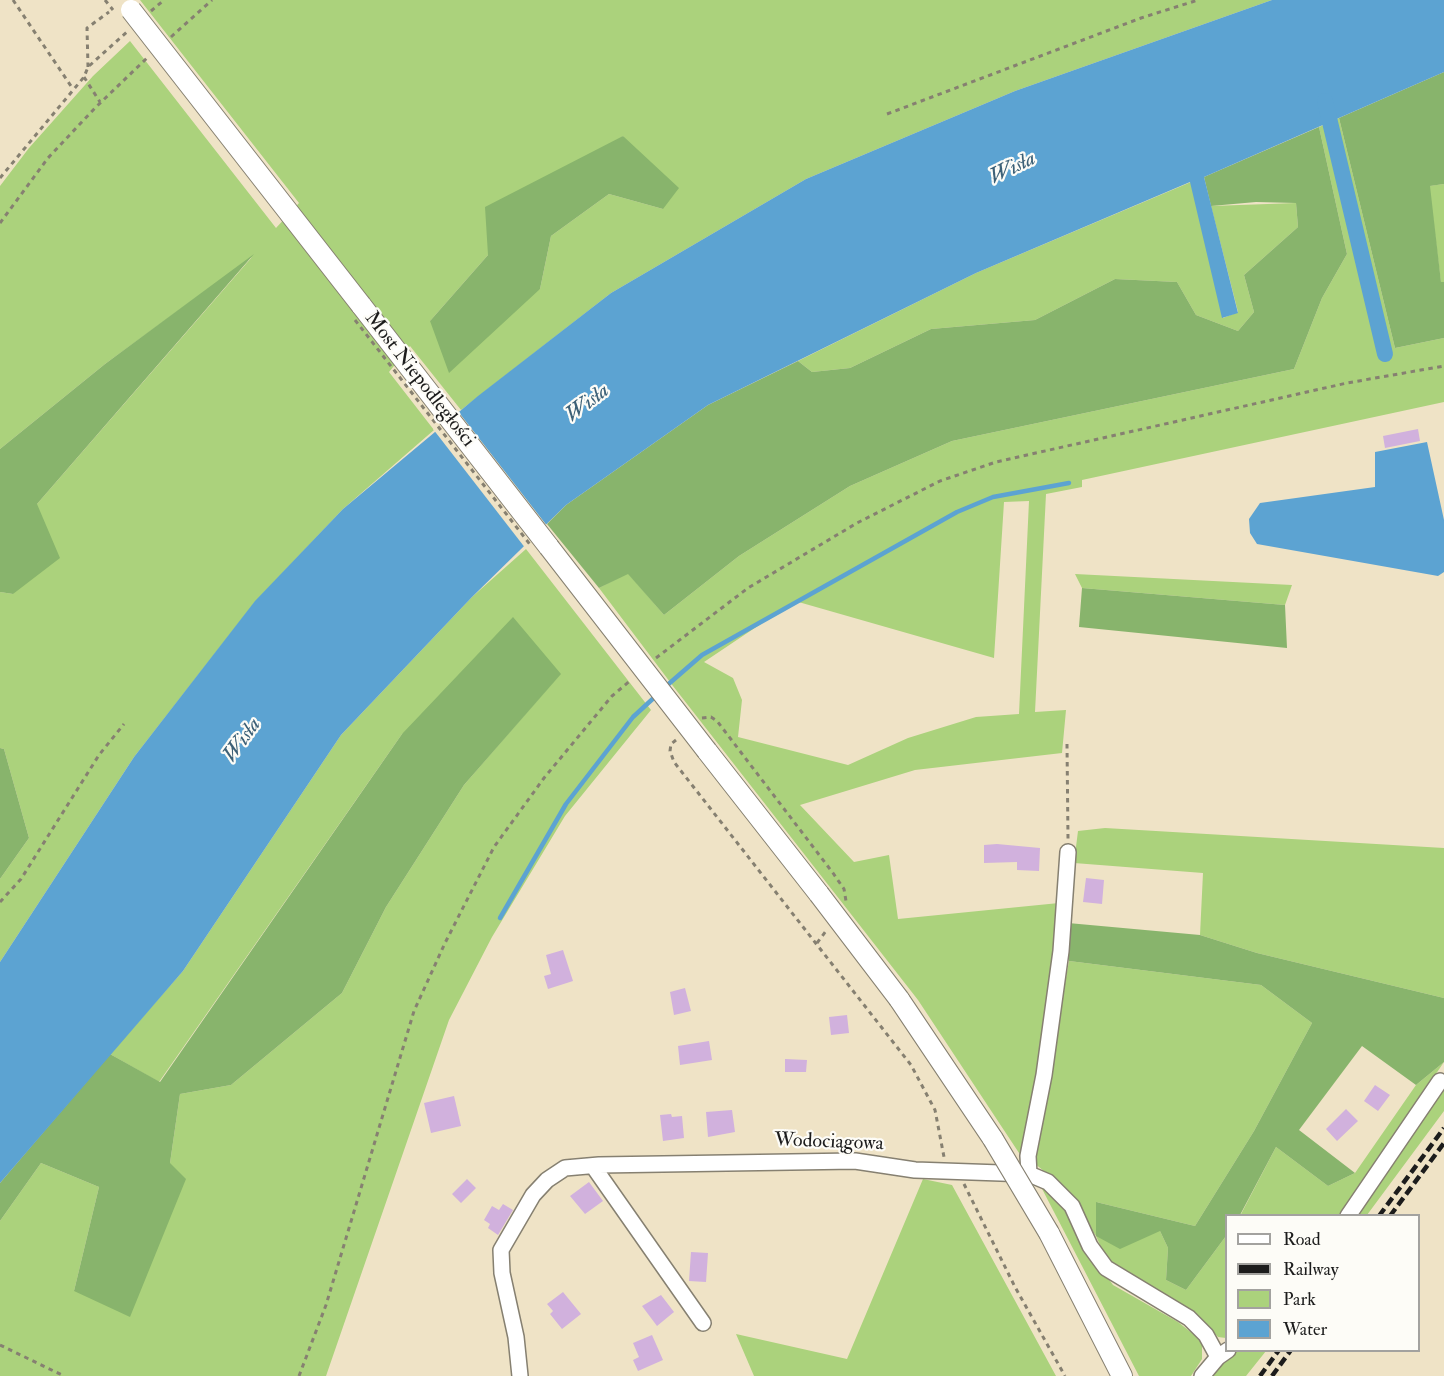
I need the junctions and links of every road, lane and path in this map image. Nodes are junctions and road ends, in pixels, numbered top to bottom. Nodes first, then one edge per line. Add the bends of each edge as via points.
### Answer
1 (12, 0) edge
2 (105, 0) edge
3 (212, 0) edge
4 (1198, 0) edge
5 (121, 12) edge
6 (132, 34) dead end
7 (168, 39) dead end
8 (144, 49) dead end
9 (84, 77) junction
10 (73, 89) junction
11 (100, 102) junction
12 (887, 114) dead end
13 (0, 178) edge
14 (0, 223) edge
15 (351, 315) dead end
16 (1444, 366) edge
17 (532, 548) dead end
18 (648, 665) dead end
19 (627, 670) dead end
20 (639, 673) dead end
21 (634, 679) dead end
22 (124, 724) dead end
23 (677, 734) dead end
24 (683, 742) dead end
25 (1067, 744) dead end
26 (1068, 852) joint
27 (0, 902) edge
28 (1440, 1082) dead end
29 (593, 1166) junction
30 (963, 1172) junction
31 (1029, 1174) junction
32 (1348, 1214) edge
33 (703, 1323) dead end
34 (0, 1345) edge
35 (1223, 1354) edge
36 (64, 1376) edge
37 (299, 1376) edge
38 (520, 1376) edge
39 (1065, 1376) edge
40 (1122, 1376) edge
41 (1202, 1376) edge

1 - 10 path
2 - 5 path
3 - 7 path
4 - 12 path
5 - 6 path
5 - 9 path via 87,28 88,67
5 - 40 main road, Most Niepodległości, bridge via 707,751 898,999 993,1139 1049,1233
8 - 11 path via 151,56
9 - 10 path
9 - 11 path
10 - 13 path
11 - 14 path via 48,158
15 - 17 path, bridge
16 - 18 path via 1347,383 1019,457 940,481 858,523 748,588
19 - 21 path
20 - 37 path via 612,696 494,847 445,943 414,1011 326,1305
22 - 27 path via 99,755 21,879
23 - 24 path
25 - 26 path
26 - 31 street via 1061,951 1028,1156
28 - 32 street
29 - 30 street, Wodociągowa via 855,1161
29 - 33 street
29 - 38 street, Wodociągowa via 565,1168 547,1180 533,1195 501,1251
30 - 31 street, Wodociągowa
30 - 39 path via 965,1190
31 - 35 street, Wodociągowa via 1048,1182 1072,1206 1090,1246 1106,1268 1189,1318
34 - 36 path
35 - 41 street, Wodociągowa

